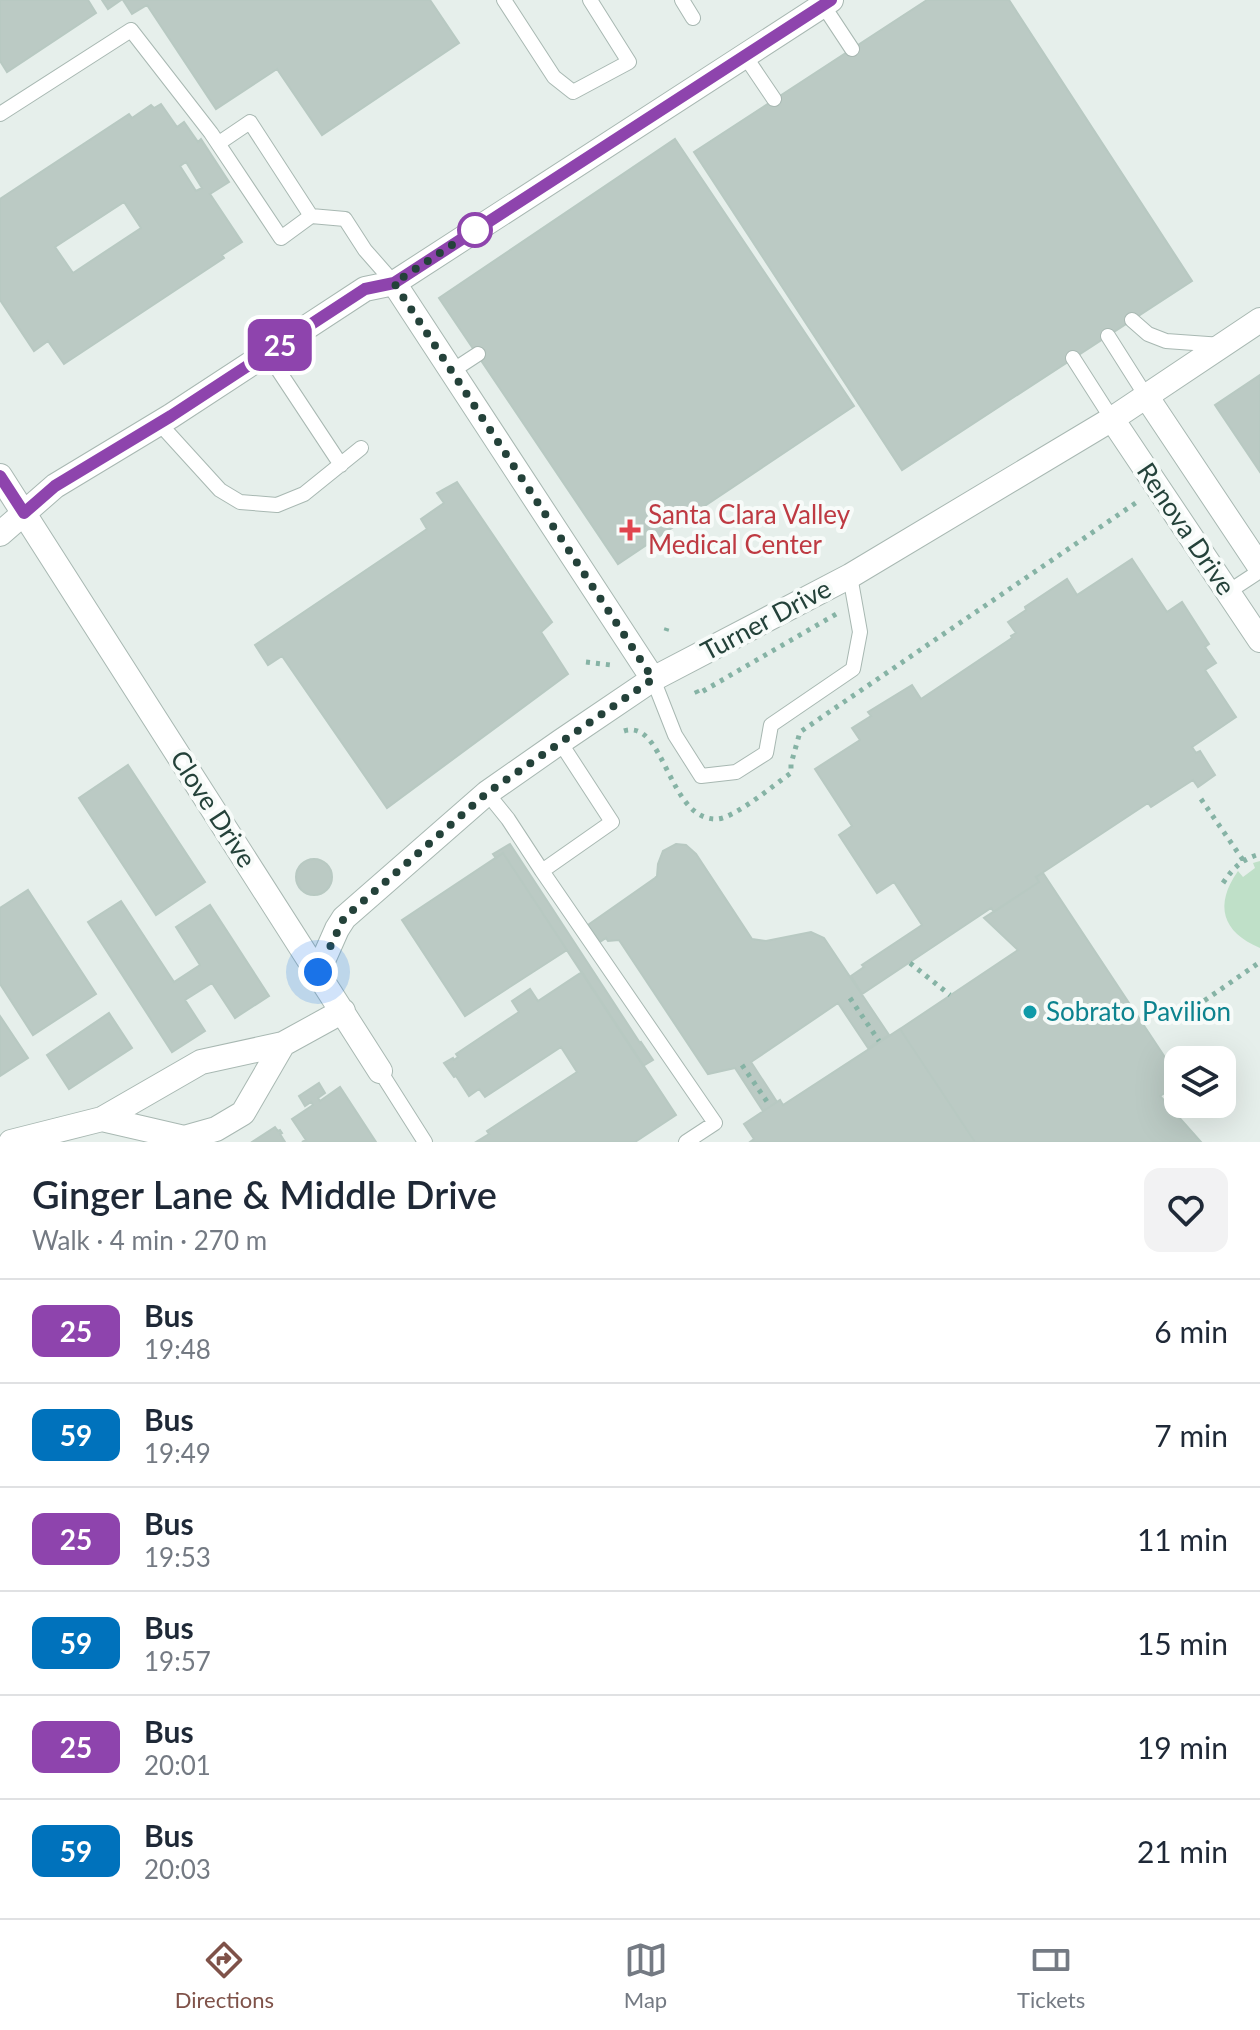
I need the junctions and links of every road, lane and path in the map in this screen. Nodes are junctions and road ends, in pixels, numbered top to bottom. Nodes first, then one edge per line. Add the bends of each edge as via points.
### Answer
1 (504, 0) edge
2 (590, 0) edge
3 (682, 0) edge
4 (827, 3) edge
5 (693, 18) dead end
6 (852, 49) dead end
7 (745, 56) junction
8 (774, 99) dead end
9 (0, 114) edge
10 (219, 143) junction
11 (311, 216) junction
12 (394, 283) junction
13 (1132, 320) dead end
14 (1260, 320) edge
15 (1108, 336) dead end
16 (1222, 345) junction
17 (267, 353) junction
18 (478, 354) dead end
19 (1073, 358) dead end
20 (452, 371) junction
21 (1146, 396) junction
22 (1112, 419) junction
23 (159, 423) junction
24 (361, 448) dead end
25 (341, 465) junction
26 (0, 476) edge
27 (24, 513) junction
28 (0, 534) edge
29 (1260, 569) edge
30 (850, 576) junction
31 (1228, 592) junction
32 (845, 609) dead end
33 (1260, 640) edge
34 (586, 662) dead end
35 (611, 665) dead end
36 (653, 679) junction
37 (696, 690) dead end
38 (560, 742) junction
39 (487, 793) junction
40 (1201, 799) dead end
41 (1260, 854) edge
42 (1243, 860) junction
43 (542, 871) junction
44 (1223, 883) dead end
45 (1260, 962) edge
46 (910, 963) dead end
47 (318, 972) junction
48 (950, 995) dead end
49 (850, 998) dead end
50 (343, 1011) junction
51 (1188, 1012) dead end
52 (879, 1041) dead end
53 (283, 1044) junction
54 (742, 1065) dead end
55 (380, 1071) joint
56 (770, 1106) dead end
57 (102, 1119) junction
58 (11, 1142) edge
59 (425, 1142) edge
60 (686, 1142) edge

1 - 2 lane via 554,77 573,92 629,62
3 - 5 lane
4 - 6 lane
4 - 7 street
7 - 8 lane
7 - 12 street
9 - 10 lane via 131,30
10 - 11 lane via 250,122
10 - 11 lane via 281,238
11 - 12 lane via 345,219
12 - 17 street via 365,289
12 - 20 street
13 - 16 lane via 1166,341
14 - 16 street, Turner Drive
15 - 21 lane
16 - 21 street, Turner Drive
17 - 23 street
17 - 25 lane
18 - 20 lane
19 - 22 lane
20 - 36 street
21 - 22 street, Turner Drive
21 - 29 street, Renova Drive
22 - 30 street, Turner Drive
22 - 31 street, Renova Drive
23 - 25 lane via 220,490 240,502 277,505 304,494
23 - 27 street via 55,486
24 - 25 lane
26 - 27 street, Clove Drive
27 - 28 street
27 - 47 street, Clove Drive
29 - 31 lane
30 - 36 street, Turner Drive
30 - 36 lane via 860,632 853,669 771,725 766,753 736,772 701,776 675,735
31 - 33 street, Renova Drive
32 - 37 path via 698,694
34 - 35 path
36 - 38 street, Turner Drive
38 - 39 street, Turner Drive
38 - 43 lane via 612,822
39 - 43 lane
39 - 47 street, Turner Drive via 344,918
40 - 42 path
41 - 42 path
42 - 44 path
43 - 60 lane via 715,1123
45 - 51 path
46 - 48 path
47 - 50 street, Clove Drive
49 - 52 path
50 - 53 street
50 - 55 street, Clove Drive
53 - 57 street via 201,1062
53 - 57 street via 243,1113 216,1129 184,1138
54 - 56 path
55 - 59 lane, Clove Drive
57 - 58 street

